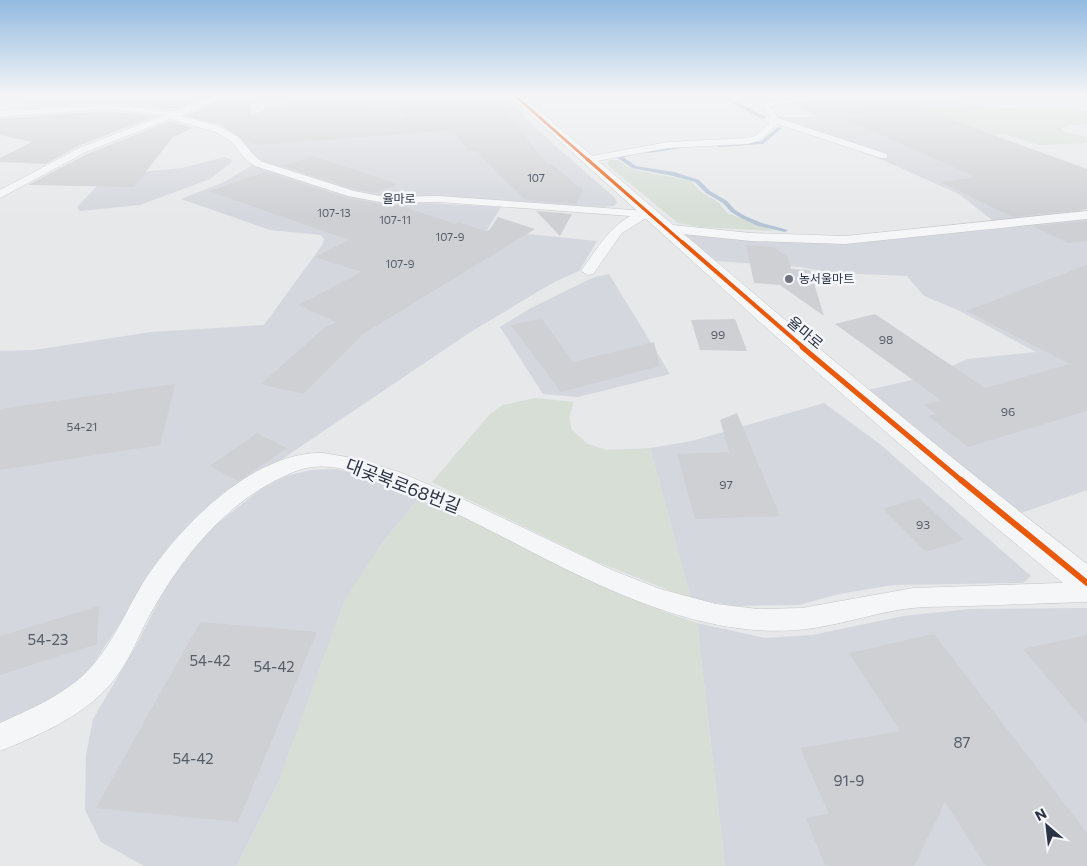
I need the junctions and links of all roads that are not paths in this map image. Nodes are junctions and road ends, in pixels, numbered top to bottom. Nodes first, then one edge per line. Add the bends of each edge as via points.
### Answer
1 (123, 134) edge
2 (226, 134) edge
3 (558, 134) edge
4 (761, 134) edge
5 (818, 134) edge
6 (884, 156) dead end
7 (586, 160) junction
8 (0, 195) edge
9 (1087, 215) edge
10 (655, 221) junction
11 (588, 271) dead end
12 (1087, 583) edge
13 (1087, 592) edge
14 (753, 621) joint
15 (0, 737) edge

1 - 8 lane via 81,150
2 - 10 lane, 율마로 via 240,145 248,159 352,194 385,200 439,199
3 - 7 street, 율마로
4 - 7 lane via 754,140 668,145
5 - 6 lane
7 - 10 street, 율마로
9 - 10 lane via 845,240 751,237
10 - 11 lane via 628,221 616,229
10 - 12 street, 율마로 via 990,505
13 - 14 lane via 916,598 803,619
14 - 15 lane, 대곶북로68번길 via 703,612 649,595 584,568 433,493 366,468 320,459 292,465 267,476 206,518 163,570 116,654 97,680 70,702

